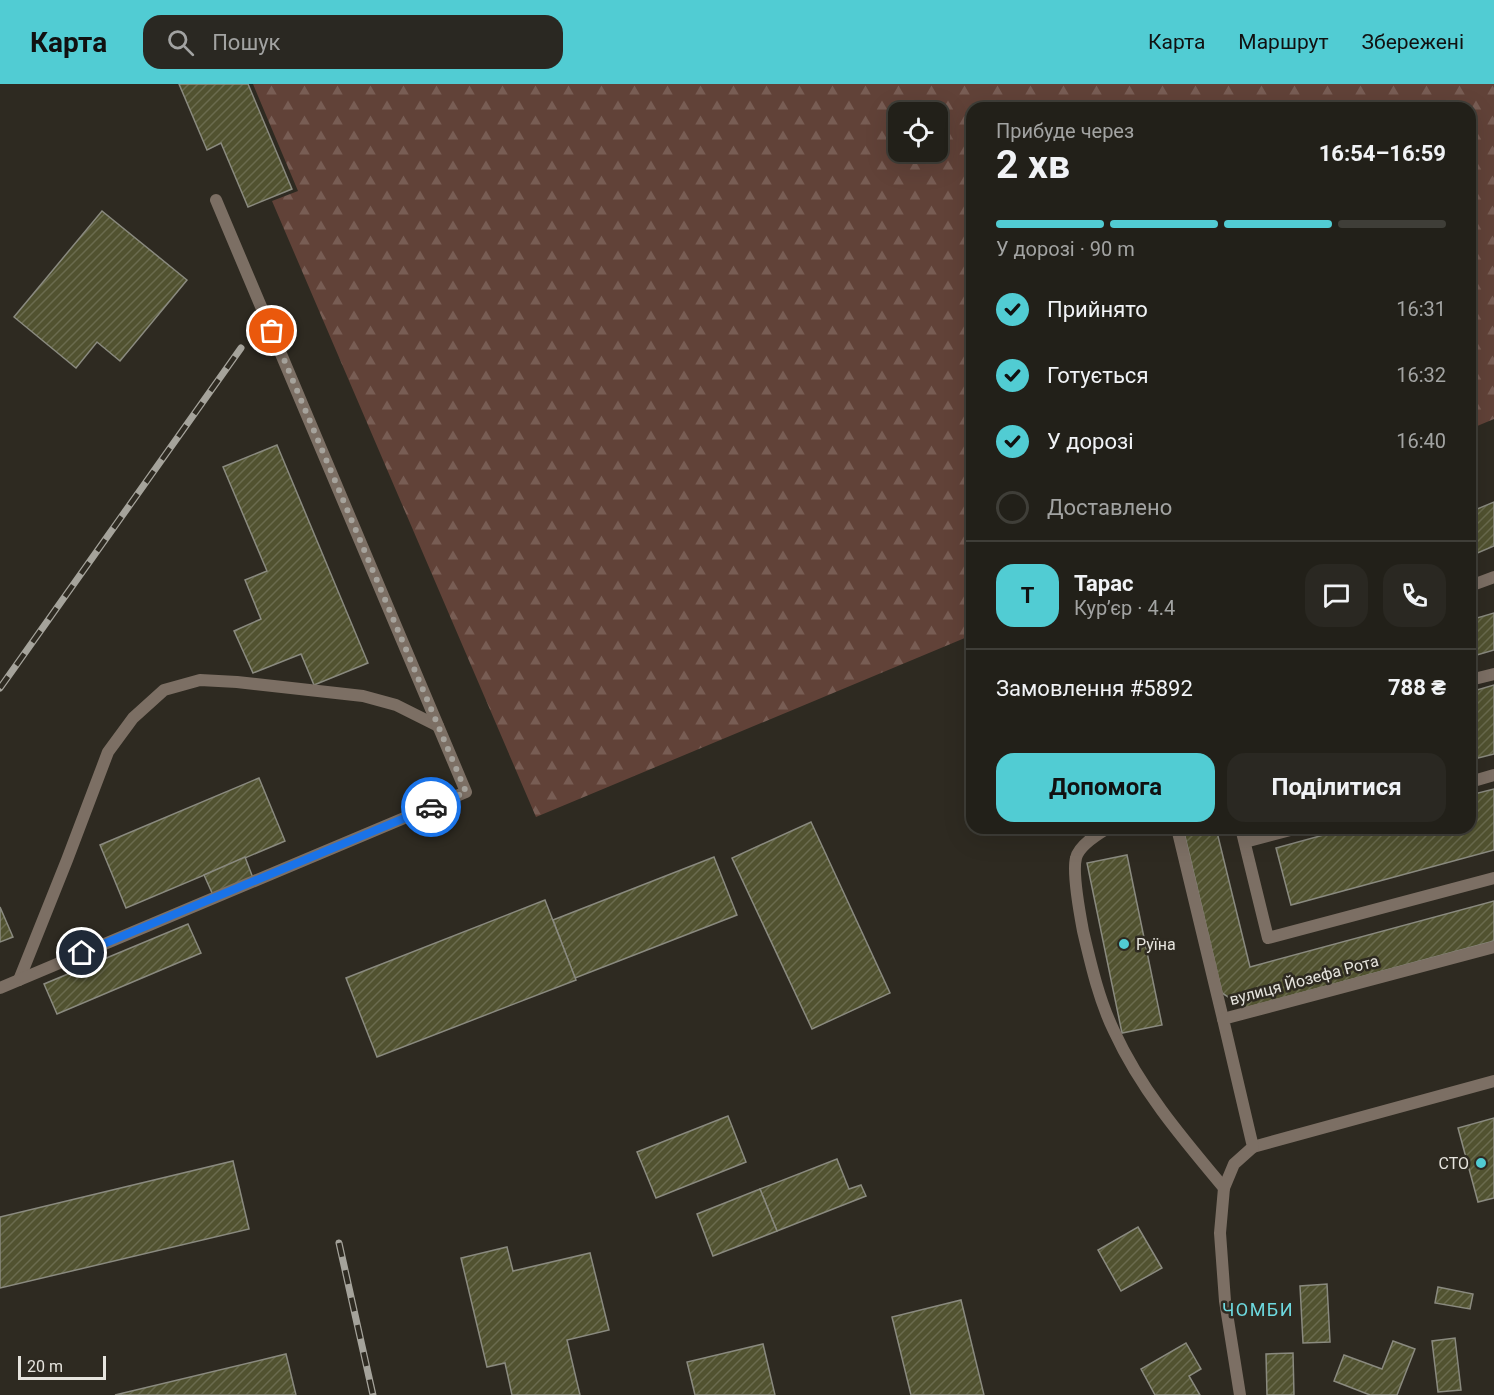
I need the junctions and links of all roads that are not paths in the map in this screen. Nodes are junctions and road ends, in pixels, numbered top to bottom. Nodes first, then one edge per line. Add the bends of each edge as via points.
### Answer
1 (216, 200) dead end
2 (1494, 576) edge
3 (1476, 584) edge
4 (1494, 674) edge
5 (1476, 678) edge
6 (438, 726) junction
7 (1494, 775) edge
8 (1476, 780) edge
9 (1098, 834) edge
10 (1178, 834) edge
11 (1243, 834) edge
12 (1275, 834) edge
13 (1245, 842) junction
14 (1494, 878) edge
15 (1494, 947) edge
16 (19, 980) junction
17 (0, 988) edge
18 (1223, 1019) junction
19 (1494, 1081) edge
20 (1253, 1147) junction
21 (1224, 1188) junction
22 (1240, 1395) edge

1 - 6 street
2 - 3 street
4 - 5 street
6 - 16 street via 466,792
6 - 16 street via 396,705 363,696 200,680 164,690 133,718 108,752
7 - 8 street
9 - 21 street via 1076,857 1076,876 1080,913 1102,1001 1113,1031 1148,1092
10 - 18 street
11 - 13 street
12 - 13 street
13 - 14 street via 1268,939
15 - 18 street, вулиця Йозефа Рота
16 - 17 street
18 - 20 street, вулиця Йозефа Рота
19 - 20 street
20 - 21 street via 1234,1164
21 - 22 street via 1220,1233 1224,1289

